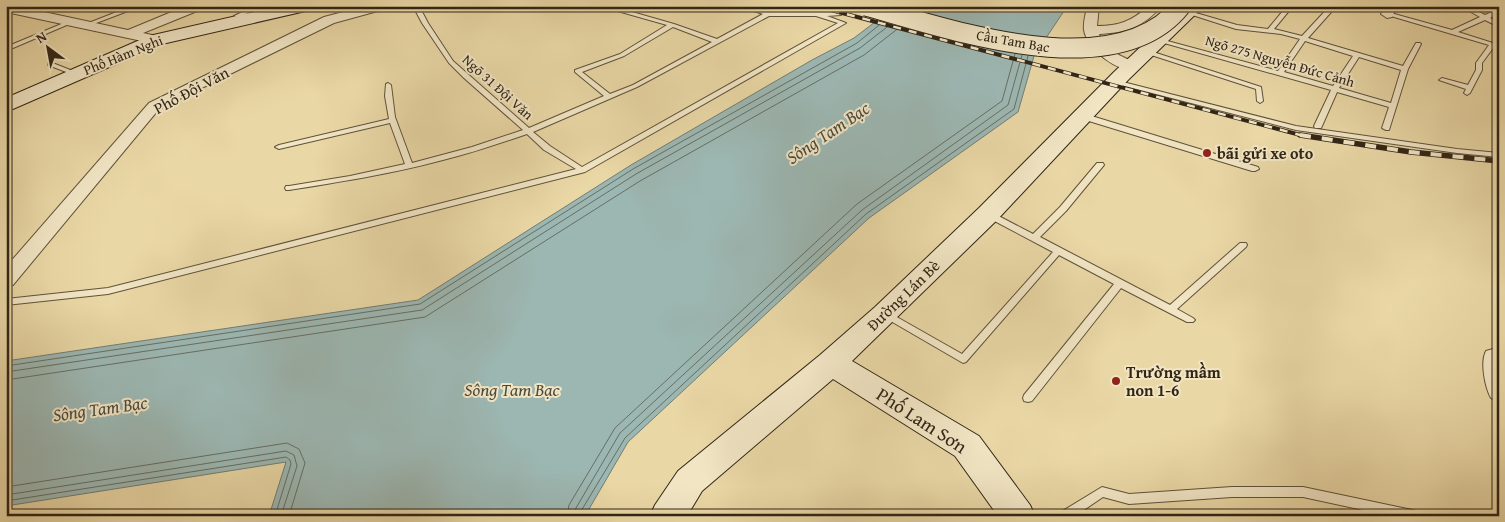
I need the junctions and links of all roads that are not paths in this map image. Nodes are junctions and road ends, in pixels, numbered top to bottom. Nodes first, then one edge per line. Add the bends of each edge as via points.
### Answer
1 (138, 6) edge
2 (198, 6) edge
3 (261, 6) edge
4 (304, 6) edge
5 (381, 6) edge
6 (416, 6) edge
7 (603, 6) edge
8 (742, 6) edge
9 (866, 6) edge
10 (1093, 6) edge
11 (1156, 6) edge
12 (1290, 6) edge
13 (1325, 6) edge
14 (1472, 6) edge
15 (6, 8) edge
16 (1189, 8) edge
17 (1389, 10) edge
18 (1498, 12) edge
19 (768, 14) junction
20 (839, 14) dead end
21 (818, 15) junction
22 (237, 16) dead end
23 (1485, 17) junction
24 (73, 21) junction
25 (89, 24) junction
26 (672, 25) junction
27 (1499, 25) edge
28 (1091, 30) junction
29 (1269, 31) junction
30 (1453, 32) junction
31 (130, 34) junction
32 (1304, 39) junction
33 (156, 40) junction
34 (716, 41) junction
35 (1418, 44) dead end
36 (6, 49) edge
37 (1357, 56) junction
38 (1138, 60) junction
39 (50, 64) dead end
40 (1405, 69) junction
41 (1280, 73) junction
42 (76, 74) junction
43 (1442, 80) dead end
44 (388, 85) dead end
45 (1335, 89) junction
46 (609, 98) junction
47 (1260, 101) dead end
48 (6, 106) edge
49 (1393, 106) junction
50 (1082, 116) junction
51 (391, 121) junction
52 (1318, 126) dead end
53 (1386, 128) dead end
54 (528, 130) junction
55 (279, 147) dead end
56 (1499, 155) edge
57 (409, 165) junction
58 (1100, 165) dead end
59 (582, 170) junction
60 (1255, 170) dead end
61 (289, 188) dead end
62 (988, 214) junction
63 (1034, 238) junction
64 (1243, 245) dead end
65 (1058, 251) junction
66 (6, 280) edge
67 (1120, 283) junction
68 (6, 302) edge
69 (1170, 310) junction
70 (884, 314) junction
71 (1190, 320) dead end
72 (1493, 358) dead end
73 (831, 363) junction
74 (1499, 392) edge
75 (1028, 398) dead end
76 (1412, 515) edge
77 (667, 516) edge
78 (1018, 516) edge
79 (1065, 516) edge

1 - 25 lane
2 - 31 street
3 - 22 lane
4 - 33 main road, Phố Hàm Nghi
5 - 66 street, Phố Đội Văn via 329,20 154,106
6 - 54 lane, Ngõ 31 Đội Văn via 451,62
7 - 26 lane
8 - 19 lane
9 - 16 main road, Cầu Tam Bạc, bridge via 1047,49 1106,46 1147,35
10 - 28 street
11 - 28 street via 1142,20 1117,30
12 - 29 lane
13 - 32 lane via 1331,9
14 - 23 lane via 1480,10 1473,11
15 - 24 street
16 - 29 lane via 1236,27
16 - 38 main road, Đường Lán Bè
17 - 30 lane
18 - 23 lane
19 - 21 lane
19 - 34 lane
20 - 21 lane
21 - 59 lane via 843,23
23 - 27 lane
23 - 30 lane
24 - 25 street
24 - 36 lane
25 - 31 street
26 - 34 lane
26 - 46 lane via 622,55 576,71
28 - 38 street via 1096,42 1112,59
29 - 32 lane
30 - 43 lane via 1493,44 1479,63 1479,70 1468,90
31 - 33 street
32 - 37 lane
32 - 41 lane
33 - 42 main road, Phố Hàm Nghi
34 - 46 lane
35 - 40 lane
37 - 40 lane
37 - 45 lane
38 - 41 lane, Ngõ 275 Nguyễn Đức Cảnh
38 - 47 lane via 1259,88
38 - 50 main road, Đường Lán Bè
38 - 56 lane via 1296,128
39 - 42 lane
40 - 49 lane
41 - 45 lane, Ngõ 275 Nguyễn Đức Cảnh
42 - 48 main road, Phố Hàm Nghi
44 - 51 lane via 387,104
45 - 49 lane, Ngõ 275 Nguyễn Đức Cảnh
45 - 52 lane
46 - 54 lane
49 - 53 lane
50 - 60 lane
50 - 62 main road, Đường Lán Bè
51 - 55 lane
51 - 57 lane
54 - 57 lane via 476,149
54 - 59 lane, Ngõ 31 Đội Văn via 547,148
57 - 61 lane
58 - 63 lane
59 - 68 lane via 108,291
62 - 63 lane
62 - 70 main road, Đường Lán Bè
63 - 65 lane
64 - 69 lane
65 - 67 lane
65 - 70 lane via 963,359
67 - 69 lane
67 - 75 lane
69 - 71 lane
70 - 73 main road, Đường Lán Bè
72 - 74 street
73 - 77 main road, Đường Lán Bè via 690,481
73 - 78 main road, Phố Lam Sơn via 967,446
76 - 79 lane via 1303,492 1232,492 1129,499 1102,492

